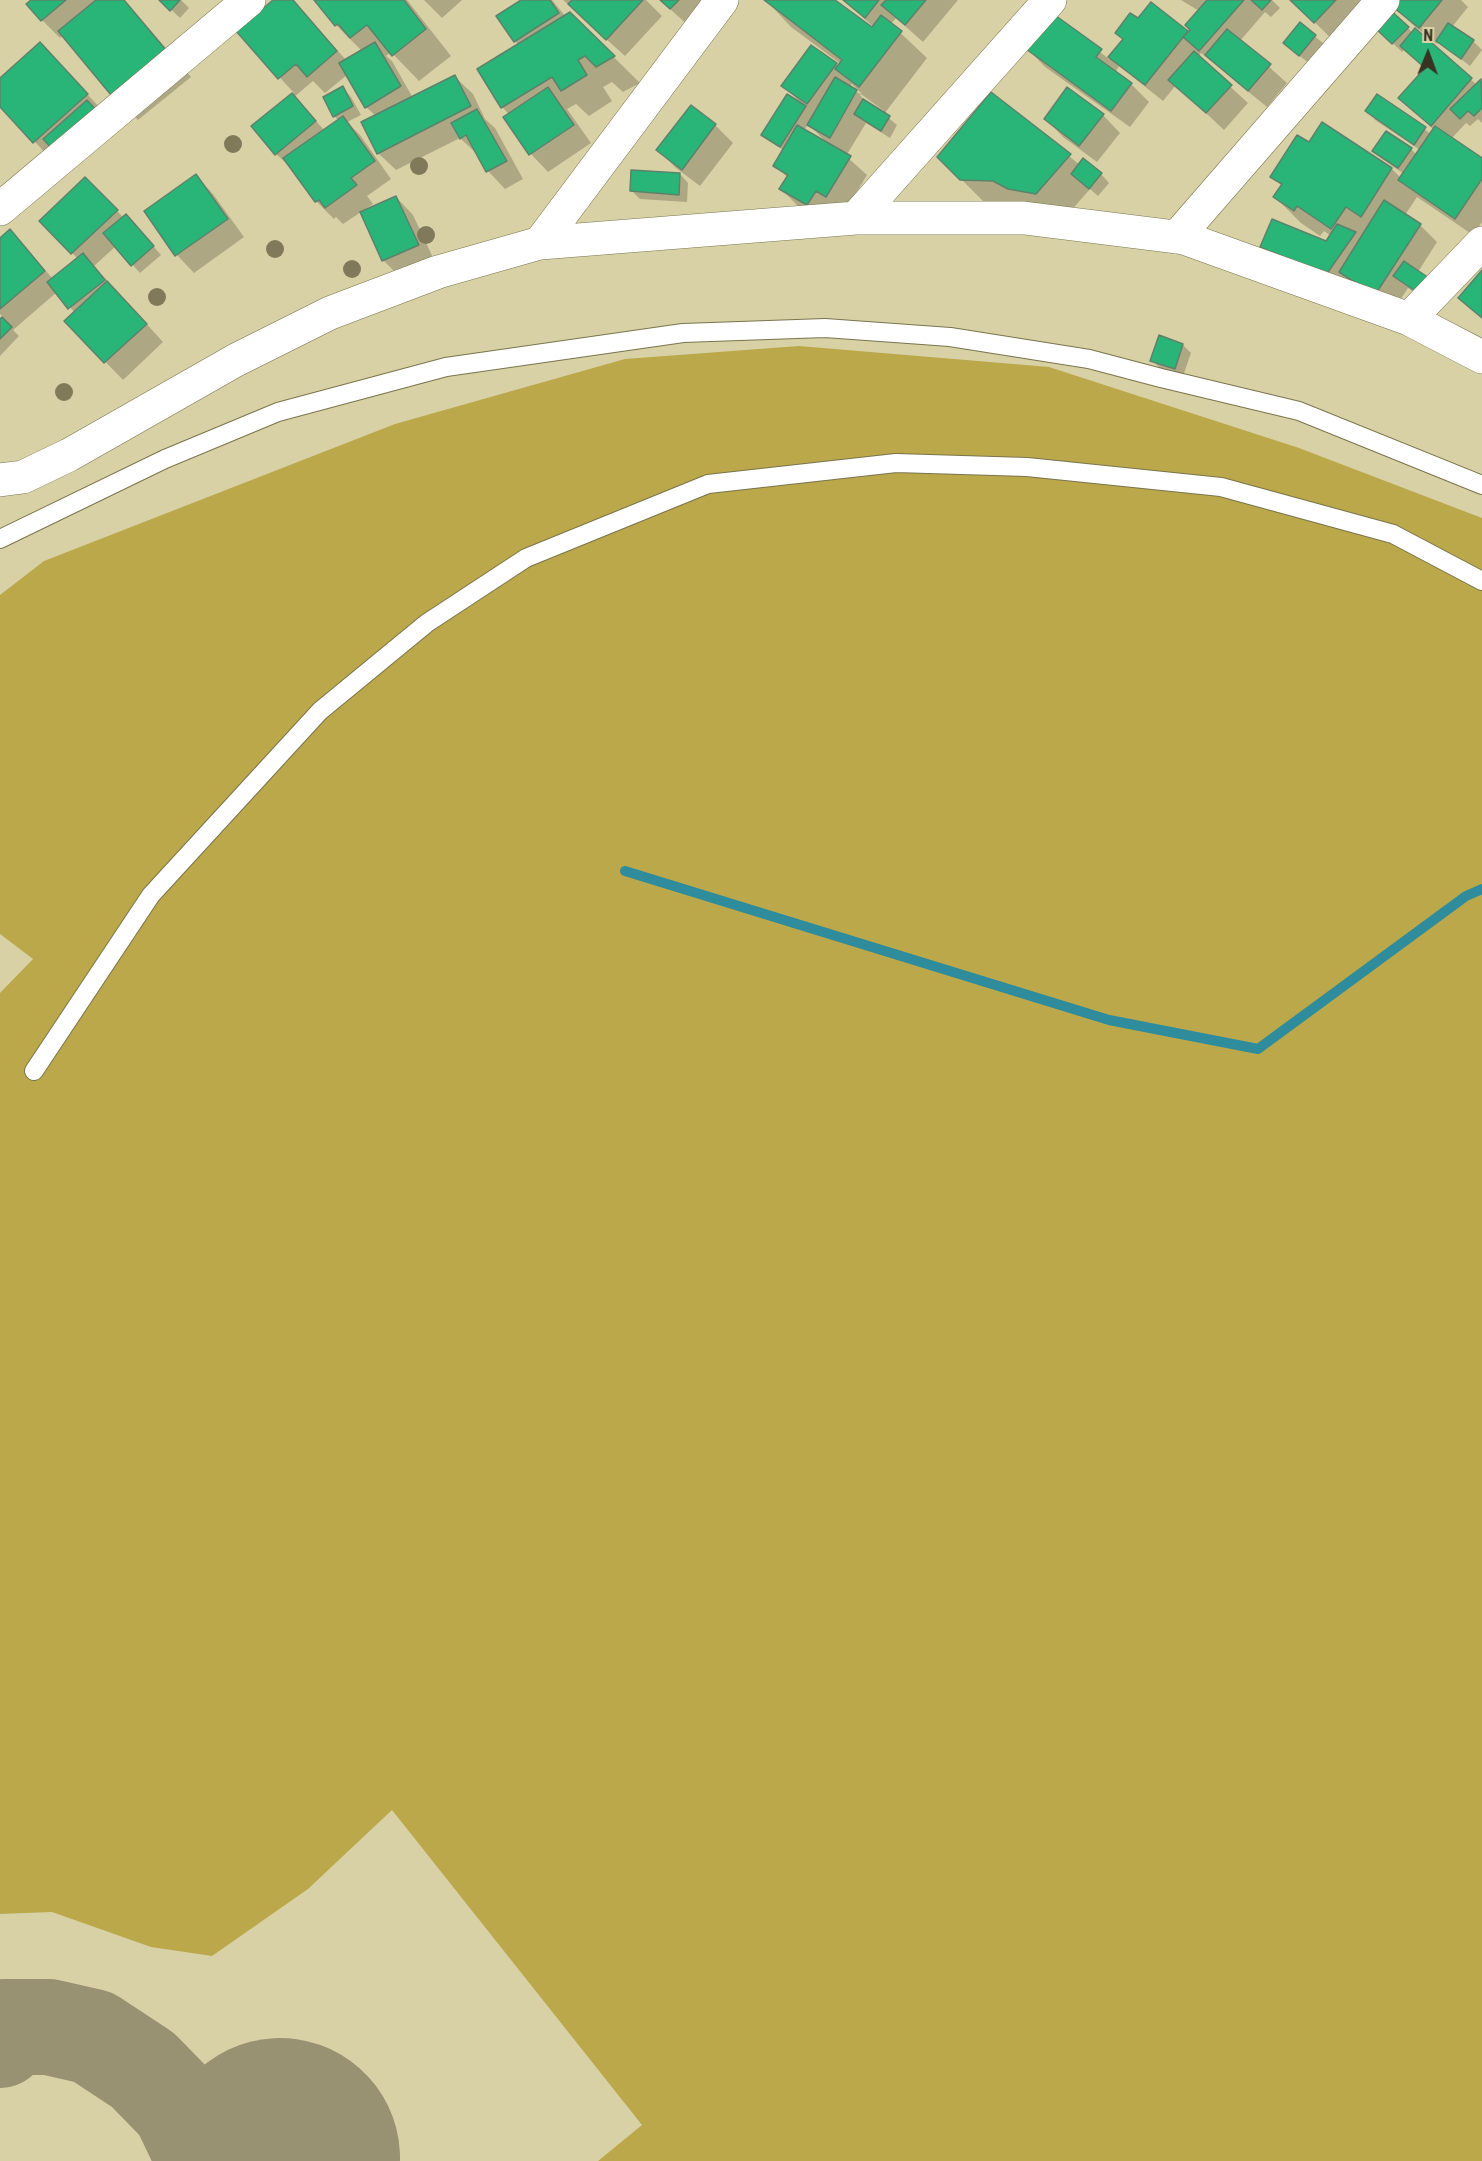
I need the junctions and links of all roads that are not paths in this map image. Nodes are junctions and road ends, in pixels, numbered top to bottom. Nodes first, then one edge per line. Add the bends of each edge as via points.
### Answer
1 (249, 0) edge
2 (722, 0) edge
3 (1050, 0) edge
4 (1383, 0) edge
5 (0, 209) edge
6 (856, 218) junction
7 (1177, 237) junction
8 (540, 243) junction
9 (1482, 243) edge
10 (1409, 319) junction
11 (1482, 357) edge
12 (0, 480) edge
13 (1482, 485) edge
14 (0, 539) edge
15 (1482, 581) edge
16 (34, 1071) dead end

1 - 5 street
2 - 8 street
3 - 6 street
4 - 7 street
6 - 7 street via 1024,218
6 - 8 street
7 - 10 street
8 - 12 street via 438,272 330,313 236,360 69,455 23,477
9 - 10 street
10 - 11 street
13 - 14 lane via 1299,411 1089,358 950,337 825,328 683,333 446,367 278,412 165,459
15 - 16 lane via 1393,534 1221,487 1027,467 896,463 708,484 526,558 427,623 320,711 151,895

